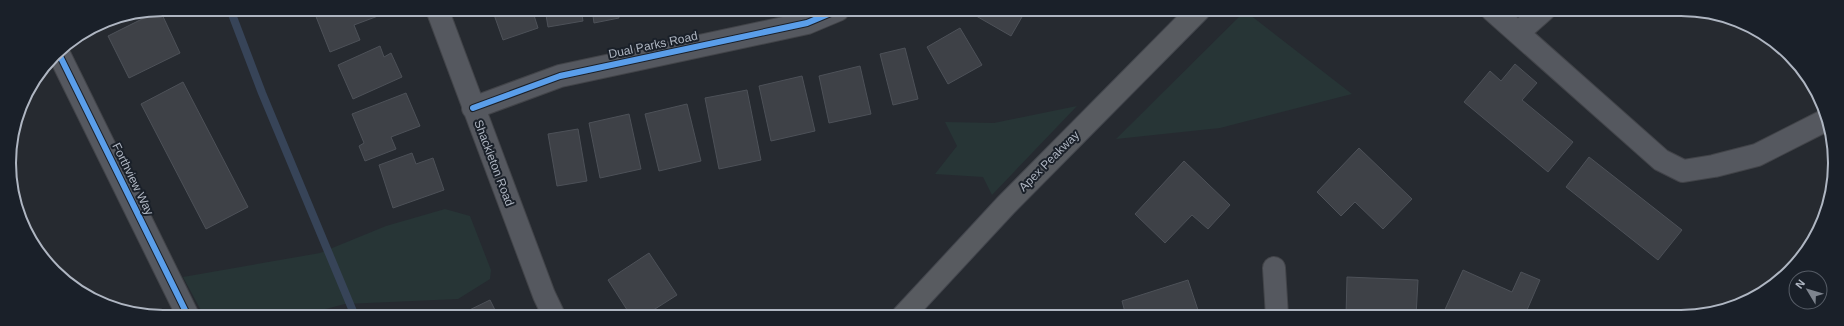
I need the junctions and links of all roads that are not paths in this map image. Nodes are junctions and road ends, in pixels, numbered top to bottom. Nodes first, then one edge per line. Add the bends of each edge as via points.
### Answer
1 (440, 16) edge
2 (823, 16) edge
3 (1192, 16) edge
4 (1499, 16) edge
5 (1537, 16) edge
6 (1518, 33) junction
7 (61, 57) edge
8 (474, 108) junction
9 (1822, 122) edge
10 (1274, 268) dead end
11 (185, 310) edge
12 (551, 310) edge
13 (909, 310) edge
14 (1277, 310) edge

1 - 8 street, Shackleton Road
2 - 8 street, Dual Parks Road via 806,23 560,76
3 - 13 main road, Apex Peakway via 1006,205
4 - 6 street
5 - 6 street
6 - 9 street via 1661,160 1682,171 1757,155
7 - 11 street, Forthview Way
8 - 12 street, Shackleton Road
10 - 14 street

